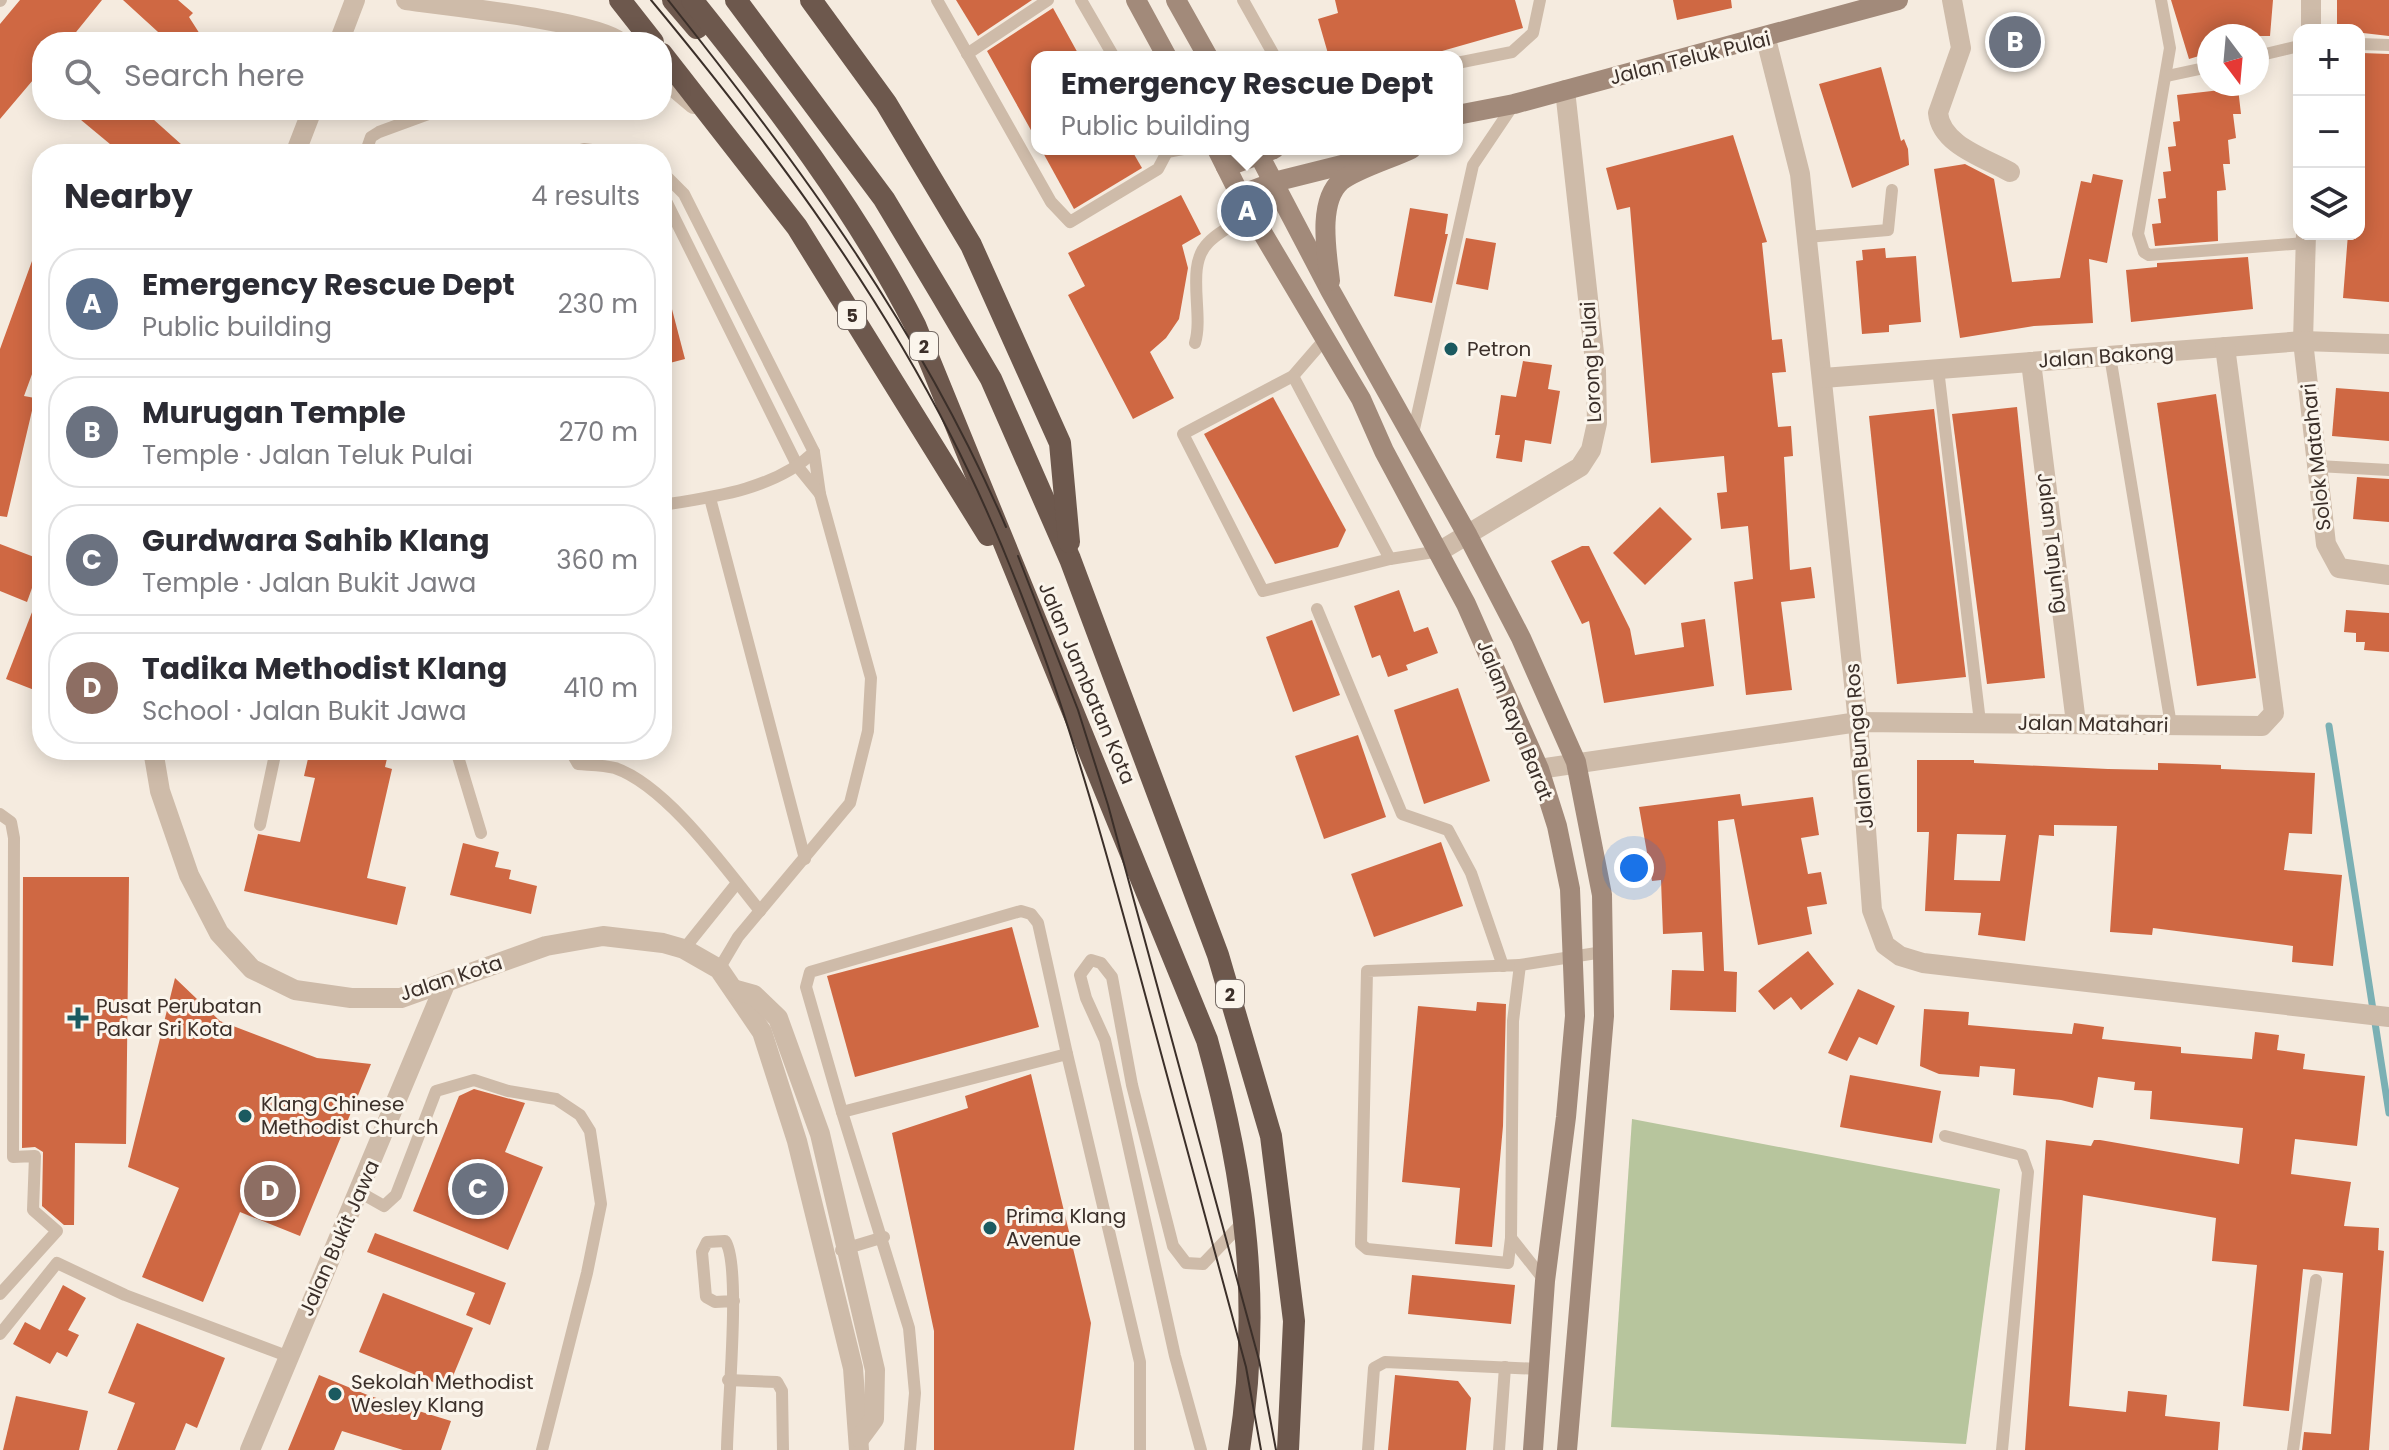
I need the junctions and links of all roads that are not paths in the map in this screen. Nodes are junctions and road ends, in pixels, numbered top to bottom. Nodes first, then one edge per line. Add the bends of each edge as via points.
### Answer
1 (355, 0) edge
2 (406, 0) edge
3 (620, 0) edge
4 (673, 0) edge
5 (692, 0) edge
6 (736, 0) edge
7 (811, 0) edge
8 (937, 0) edge
9 (1048, 0) edge
10 (1081, 0) edge
11 (1136, 0) edge
12 (1176, 0) edge
13 (1243, 0) edge
14 (1540, 0) edge
15 (1898, 0) edge
16 (1952, 0) edge
17 (2161, 0) edge
18 (2311, 0) edge
19 (2311, 24) edge
20 (343, 32) edge
21 (601, 32) edge
22 (645, 32) edge
23 (1766, 39) junction
24 (2365, 44) edge
25 (2389, 45) edge
26 (2293, 47) edge
27 (1111, 51) edge
28 (1164, 51) edge
29 (1205, 51) edge
30 (1272, 51) edge
31 (2269, 53) edge
32 (967, 54) junction
33 (1463, 62) edge
34 (672, 67) edge
35 (2197, 70) edge
36 (2167, 76) junction
37 (672, 85) edge
38 (1565, 90) junction
39 (1514, 104) junction
40 (1480, 112) junction
41 (1463, 114) edge
42 (713, 119) junction
43 (308, 120) edge
44 (412, 120) edge
45 (1463, 122) edge
46 (784, 123) junction
47 (299, 144) edge
48 (369, 144) edge
49 (1164, 155) edge
50 (1265, 155) edge
51 (1381, 155) edge
52 (1398, 155) edge
53 (1222, 158) edge
54 (2010, 172) dead end
55 (672, 182) edge
56 (1274, 182) junction
57 (1892, 190) dead end
58 (1240, 195) junction
59 (672, 212) edge
60 (1251, 215) junction
61 (1807, 237) junction
62 (2293, 239) edge
63 (2306, 240) edge
64 (1330, 290) junction
65 (1325, 339) junction
66 (2303, 341) junction
67 (1195, 343) dead end
68 (2389, 344) edge
69 (2225, 347) junction
70 (2110, 356) junction
71 (2031, 362) junction
72 (1938, 369) junction
73 (1293, 376) junction
74 (1823, 378) junction
75 (1412, 438) junction
76 (814, 452) junction
77 (2318, 466) junction
78 (798, 467) junction
79 (2389, 470) edge
80 (820, 494) junction
81 (710, 498) junction
82 (672, 504) edge
83 (1468, 536) junction
84 (1440, 551) junction
85 (1070, 559) junction
86 (1390, 559) junction
87 (2389, 575) edge
88 (1023, 590) junction
89 (1317, 609) dead end
90 (1858, 722) junction
91 (1980, 722) junction
92 (2076, 723) junction
93 (2171, 725) junction
94 (155, 760) edge
95 (274, 760) edge
96 (459, 760) edge
97 (576, 760) edge
98 (1576, 762) junction
99 (1539, 769) junction
100 (0, 814) edge
101 (260, 825) dead end
102 (481, 833) dead end
103 (805, 859) junction
104 (737, 883) junction
105 (760, 911) junction
106 (684, 949) junction
107 (1603, 952) junction
108 (1575, 954) junction
109 (1520, 965) junction
110 (1503, 966) junction
111 (719, 969) junction
112 (446, 982) junction
113 (736, 990) junction
114 (2387, 1017) edge
115 (1067, 1054) junction
116 (842, 1112) junction
117 (820, 1134) junction
118 (1945, 1136) dead end
119 (797, 1141) junction
120 (361, 1193) junction
121 (1245, 1220) junction
122 (884, 1237) junction
123 (1511, 1238) junction
124 (847, 1248) junction
125 (827, 1254) junction
126 (2316, 1280) dead end
127 (1545, 1281) junction
128 (0, 1294) edge
129 (734, 1301) junction
130 (0, 1334) edge
131 (287, 1356) junction
132 (1505, 1367) junction
133 (1538, 1369) junction
134 (728, 1380) junction
135 (859, 1444) edge
136 (250, 1450) edge
137 (542, 1450) edge
138 (727, 1450) edge
139 (783, 1450) edge
140 (910, 1450) edge
141 (1140, 1450) edge
142 (1201, 1450) edge
143 (1239, 1450) edge
144 (1288, 1450) edge
145 (1368, 1450) edge
146 (1499, 1450) edge
147 (1533, 1450) edge
148 (1567, 1450) edge
149 (2002, 1450) edge
150 (2293, 1450) edge

1 - 20 street
2 - 21 street
3 - 22 highway
4 - 46 highway
5 - 46 highway, Jalan Jambatan Kota / 2
6 - 85 highway, 2 via 884,199 991,379
7 - 85 highway via 886,103 971,245 1060,443
8 - 32 lane
9 - 32 lane
10 - 27 lane
11 - 28 main road
12 - 29 main road
13 - 30 lane
14 - 33 lane via 1533,33 1512,52
15 - 23 main road, Jalan Teluk Pulai
16 - 54 street via 1962,41 1939,122 1952,140
17 - 36 lane via 2170,48
18 - 19 street
23 - 38 main road, Jalan Teluk Pulai
23 - 61 street, Jalan Bunga Ros via 1800,174
24 - 25 lane
26 - 31 lane
32 - 49 lane via 1051,202 1070,222 1158,169
34 - 42 highway, 5
35 - 36 lane
36 - 62 lane via 2138,234 2144,252
37 - 42 street
38 - 39 main road, Jalan Teluk Pulai
38 - 83 street, Lorong Pulai via 1597,423 1591,450 1580,467
39 - 40 main road, Jalan Teluk Pulai
39 - 75 lane via 1473,165
40 - 41 main road, Jalan Teluk Pulai
40 - 45 main road, Jalan Teluk Pulai
42 - 88 highway, 5 via 797,227
43 - 47 street
44 - 48 lane via 379,132
46 - 88 highway, Jalan Jambatan Kota / 2 via 823,171 894,284
50 - 56 main road, Jalan Raya Barat
51 - 56 main road
52 - 64 main road via 1340,182 1327,220
53 - 58 main road, Jalan Raya Barat
55 - 76 lane via 684,194
56 - 58 main road
56 - 64 main road, Jalan Raya Barat
57 - 61 lane via 1888,230
58 - 60 main road, Jalan Raya Barat
59 - 78 lane
60 - 65 main road, Jalan Raya Barat
60 - 67 lane via 1209,241 1201,252
61 - 74 street, Jalan Bunga Ros
63 - 66 street, Solok Matahari
64 - 75 main road, Jalan Raya Barat
65 - 73 lane
65 - 84 main road, Jalan Raya Barat
66 - 68 street, Jalan Bakong
66 - 69 street, Jalan Bakong
66 - 77 street, Solok Matahari
69 - 70 street, Jalan Bakong
69 - 93 street, Jalan Matahari via 2274,713 2262,726
70 - 71 street, Jalan Bakong
70 - 93 lane
71 - 72 street, Jalan Bakong
71 - 92 street, Jalan Tanjung
72 - 74 street, Jalan Bakong
72 - 91 lane
73 - 86 lane
73 - 86 lane via 1183,434 1263,591
74 - 90 street, Jalan Bunga Ros
75 - 83 main road, Jalan Raya Barat
76 - 78 lane
76 - 80 lane
77 - 79 lane
77 - 87 street, Solok Matahari via 2331,558 2339,568
78 - 80 lane
78 - 81 lane
80 - 103 lane via 871,678 868,731 850,803
81 - 82 lane
81 - 103 lane
83 - 84 street, Lorong Pulai
83 - 98 main road, Jalan Raya Barat
84 - 86 lane
84 - 99 main road, Jalan Raya Barat
85 - 144 highway, Jalan Jambatan Kota / 2 via 1218,955 1271,1136 1294,1321
88 - 121 highway, Jalan Jambatan Kota / 2 via 1207,1040 1232,1130
89 - 110 lane via 1402,814 1448,830 1471,873
90 - 91 street, Jalan Matahari
90 - 98 street, Jalan Matahari
90 - 114 street, Jalan Bunga Ros via 1872,910 1885,945 1900,956 1923,963
91 - 92 street, Jalan Matahari
92 - 93 street, Jalan Matahari
94 - 112 street, Jalan Kota via 189,875 219,933 252,969 295,990 351,998 401,998
95 - 101 lane
96 - 102 lane
97 - 104 lane via 616,769 658,796 686,820
98 - 99 street, Jalan Matahari
98 - 107 main road, Jalan Raya Barat via 1602,895
99 - 108 main road, Jalan Raya Barat via 1570,889
100 - 128 lane via 11,822 14,838 13,1157 35,1156 33,1210 57,1231
103 - 105 lane
104 - 105 lane
104 - 106 lane
105 - 111 lane
106 - 111 street, Jalan Kota
106 - 112 street, Jalan Kota via 603,936 546,946
107 - 108 lane
107 - 148 main road, Jalan Raya Barat via 1604,1016
108 - 109 lane
108 - 127 main road, Jalan Raya Barat via 1566,1117
109 - 110 lane
109 - 123 lane via 1513,1021
110 - 123 lane via 1367,971 1361,1244 1367,1249 1508,1263
111 - 113 street, Jalan Kota
112 - 120 street, Jalan Bukit Jawa
113 - 117 street, Jalan Kota via 754,995 778,1018
113 - 119 street, Jalan Kota via 768,1046
115 - 116 lane
115 - 116 lane via 1038,923 1021,911 810,972 806,987
115 - 141 lane via 1140,1362
116 - 122 lane
117 - 119 street
117 - 124 street, Jalan Kota
118 - 149 lane via 2022,1155 2028,1172
119 - 125 street, Jalan Kota
120 - 131 street, Jalan Bukit Jawa
120 - 137 lane via 384,1206 396,1195 436,1091 455,1083 474,1080 556,1099 580,1115 590,1131 601,1204
121 - 142 lane via 1203,1264 1186,1263 1173,1246 1132,1085 1112,977 1091,960 1080,975 1105,1040
121 - 143 highway, Jalan Jambatan Kota / 2 via 1252,1313
122 - 124 lane
122 - 140 lane via 909,1328 915,1393
123 - 127 lane
124 - 125 lane
124 - 135 street, Jalan Kota via 875,1370 874,1419
125 - 135 street, Jalan Kota via 853,1368
126 - 150 lane
127 - 133 main road, Jalan Raya Barat
129 - 129 lane via 706,1297 702,1252 707,1242 721,1239 729,1244
129 - 134 lane
130 - 131 lane via 57,1263 125,1295
131 - 136 street, Jalan Bukit Jawa
132 - 133 lane
132 - 145 lane via 1385,1362 1374,1368
132 - 146 lane
133 - 147 main road, Jalan Raya Barat
134 - 138 lane
134 - 139 lane via 777,1382 782,1391

